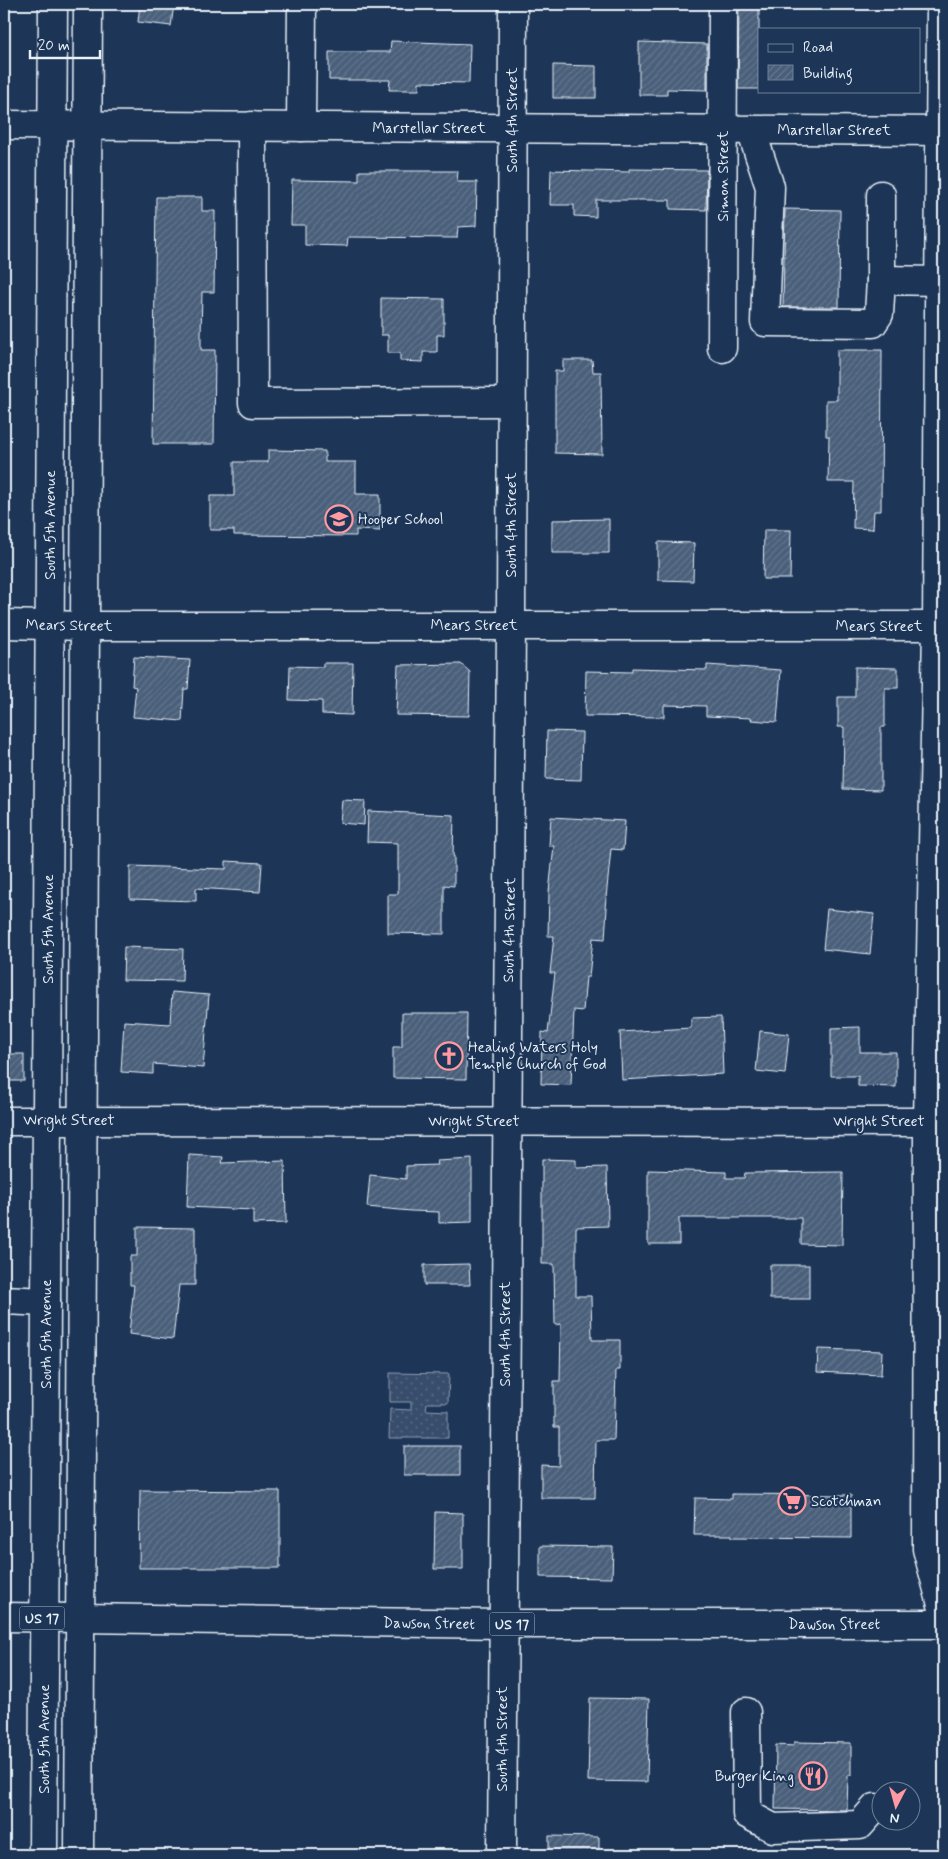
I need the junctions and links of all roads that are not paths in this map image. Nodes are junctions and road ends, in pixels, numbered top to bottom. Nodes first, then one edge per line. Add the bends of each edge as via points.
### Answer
1 (53, 4) edge
2 (88, 4) edge
3 (302, 4) edge
4 (513, 4) edge
5 (723, 4) edge
6 (941, 4) edge
7 (4, 125) edge
8 (52, 125) junction
9 (88, 125) junction
10 (252, 126) junction
11 (301, 127) junction
12 (512, 128) junction
13 (723, 129) junction
14 (751, 130) junction
15 (942, 131) edge
16 (881, 195) dead end
17 (881, 280) junction
18 (939, 281) junction
19 (722, 348) dead end
20 (511, 402) junction
21 (4, 624) edge
22 (50, 625) junction
23 (511, 625) junction
24 (85, 626) junction
25 (941, 626) edge
26 (4, 1120) edge
27 (82, 1120) junction
28 (47, 1121) junction
29 (507, 1121) junction
30 (936, 1122) edge
31 (4, 1300) edge
32 (46, 1302) junction
33 (944, 1612) edge
34 (4, 1617) edge
35 (45, 1618) junction
36 (80, 1618) junction
37 (503, 1624) junction
38 (944, 1624) edge
39 (746, 1712) dead end
40 (870, 1814) edge
41 (43, 1855) edge
42 (79, 1855) edge
43 (502, 1855) edge

1 - 8 main road, South 5th Avenue
2 - 9 main road
3 - 11 main road
4 - 12 main road, South 4th Street
5 - 13 main road, Simon Street
6 - 15 main road
7 - 8 main road, Marstellar Street
8 - 9 main road, Marstellar Street
8 - 22 main road, South 5th Avenue
9 - 10 main road, Marstellar Street
9 - 24 main road
10 - 11 main road, Marstellar Street
10 - 20 main road via 253,403
11 - 12 main road, Marstellar Street
12 - 13 main road, Marstellar Street
12 - 20 main road, South 4th Street
13 - 14 main road, Marstellar Street
13 - 19 main road, Simon Street
14 - 15 main road, Marstellar Street
14 - 17 main road via 770,187 765,322 873,323 879,314
15 - 18 main road
16 - 17 main road
17 - 18 main road
18 - 25 main road
20 - 23 main road, South 4th Street
21 - 22 main road, Mears Street
22 - 24 main road, Mears Street
22 - 28 main road, South 5th Avenue
23 - 24 main road, Mears Street
23 - 25 main road, Mears Street
23 - 29 main road, South 4th Street
24 - 27 main road
25 - 30 main road
26 - 28 main road, Wright Street
27 - 28 main road, Wright Street
27 - 29 main road, Wright Street
27 - 36 main road
28 - 32 main road, South 5th Avenue
29 - 30 main road, Wright Street
29 - 37 main road, South 4th Street
30 - 33 main road via 928,1549
31 - 32 main road
32 - 35 main road, South 5th Avenue
34 - 35 main road, Dawson Street / US 17
35 - 36 main road, Dawson Street / US 17
35 - 41 main road, South 5th Avenue
36 - 37 main road, Dawson Street / US 17
36 - 42 main road
37 - 38 main road, Dawson Street / US 17
37 - 43 main road, South 4th Street
39 - 40 main road via 747,1814 773,1828 860,1826

